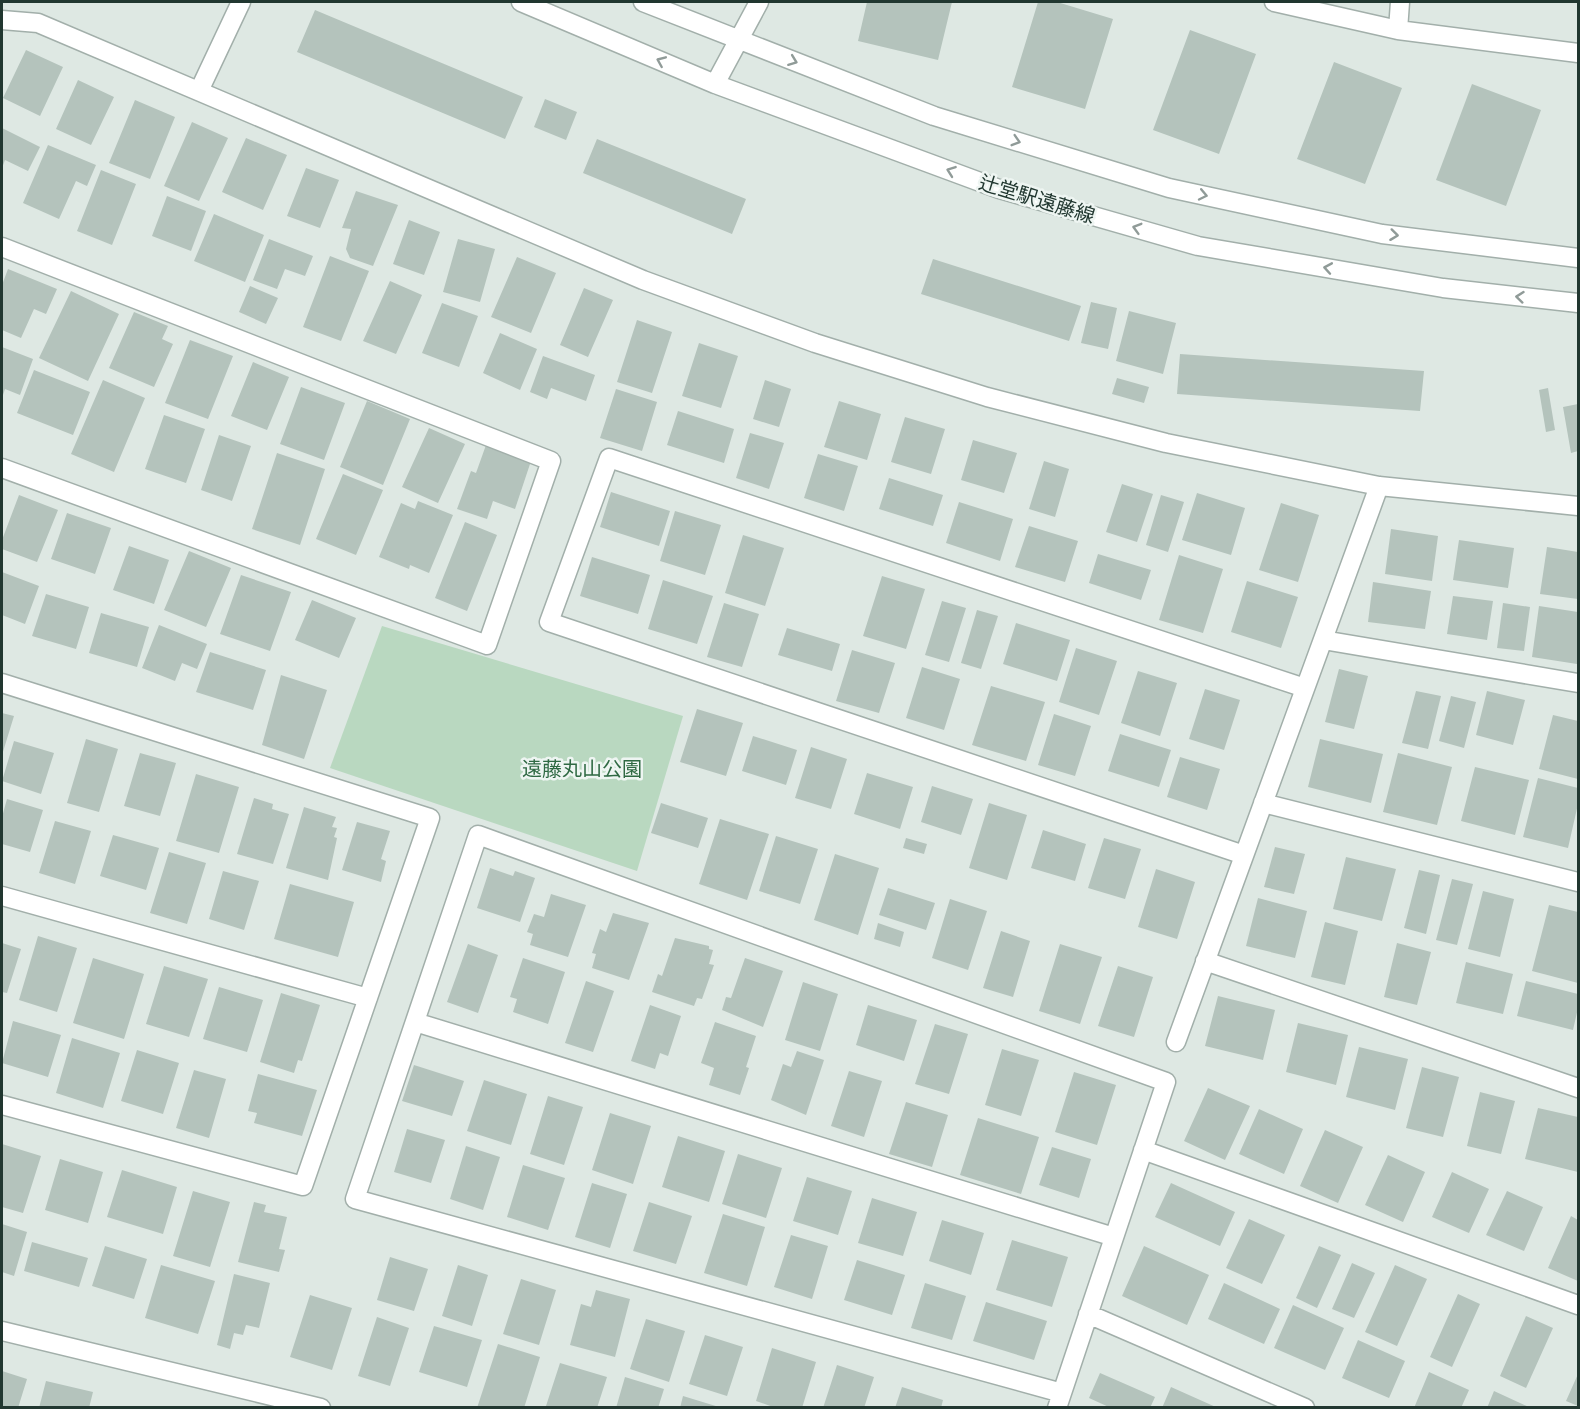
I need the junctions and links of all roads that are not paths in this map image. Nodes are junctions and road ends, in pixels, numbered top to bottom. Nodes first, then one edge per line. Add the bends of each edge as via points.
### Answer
1 (241, 2) edge
2 (520, 2) edge
3 (643, 2) edge
4 (759, 2) edge
5 (1274, 2) edge
6 (1400, 2) edge
7 (2, 20) edge
8 (1398, 30) junction
9 (738, 40) junction
10 (1578, 53) edge
11 (715, 84) junction
12 (199, 92) junction
13 (2, 247) edge
14 (1578, 258) edge
15 (1578, 303) edge
16 (2, 468) edge
17 (1379, 486) junction
18 (1578, 506) edge
19 (1323, 640) junction
20 (2, 683) edge
21 (1578, 683) edge
22 (1305, 688) junction
23 (1263, 803) junction
24 (1244, 855) junction
25 (1578, 882) edge
26 (2, 896) edge
27 (1205, 961) junction
28 (368, 998) junction
29 (415, 1022) junction
30 (1176, 1042) dead end
31 (1578, 1088) edge
32 (2, 1105) edge
33 (1143, 1150) junction
34 (1114, 1237) junction
35 (1578, 1305) edge
36 (1088, 1314) junction
37 (2, 1331) edge
38 (1059, 1400) edge
39 (321, 1407) edge
40 (1305, 1407) edge

1 - 12 street
11 -> 2 street, 辻堂駅遠藤線
3 - 9 street
4 - 9 street
5 - 8 street
6 - 8 street
7 - 12 street via 38,23
8 - 10 street
9 - 11 street
9 -> 14 street via 934,116 1169,188 1383,234
15 -> 11 street, 辻堂駅遠藤線 via 1443,288 1198,246 999,189
12 - 17 street via 644,280 815,343 987,397 1166,443
13 - 16 street via 551,461 487,645
17 - 18 street
17 - 19 street
19 - 21 street
19 - 22 street
20 - 28 street via 430,818
22 - 23 street
22 - 24 street via 609,458 549,622
23 - 24 street
23 - 25 street
24 - 27 street
26 - 28 street
27 - 30 street
27 - 31 street
28 - 32 street via 303,1186
29 - 33 street via 478,835 1166,1082
29 - 34 street
29 - 38 street via 354,1199
33 - 34 street
33 - 35 street
34 - 36 street
36 - 38 street
36 - 40 street
37 - 39 street

